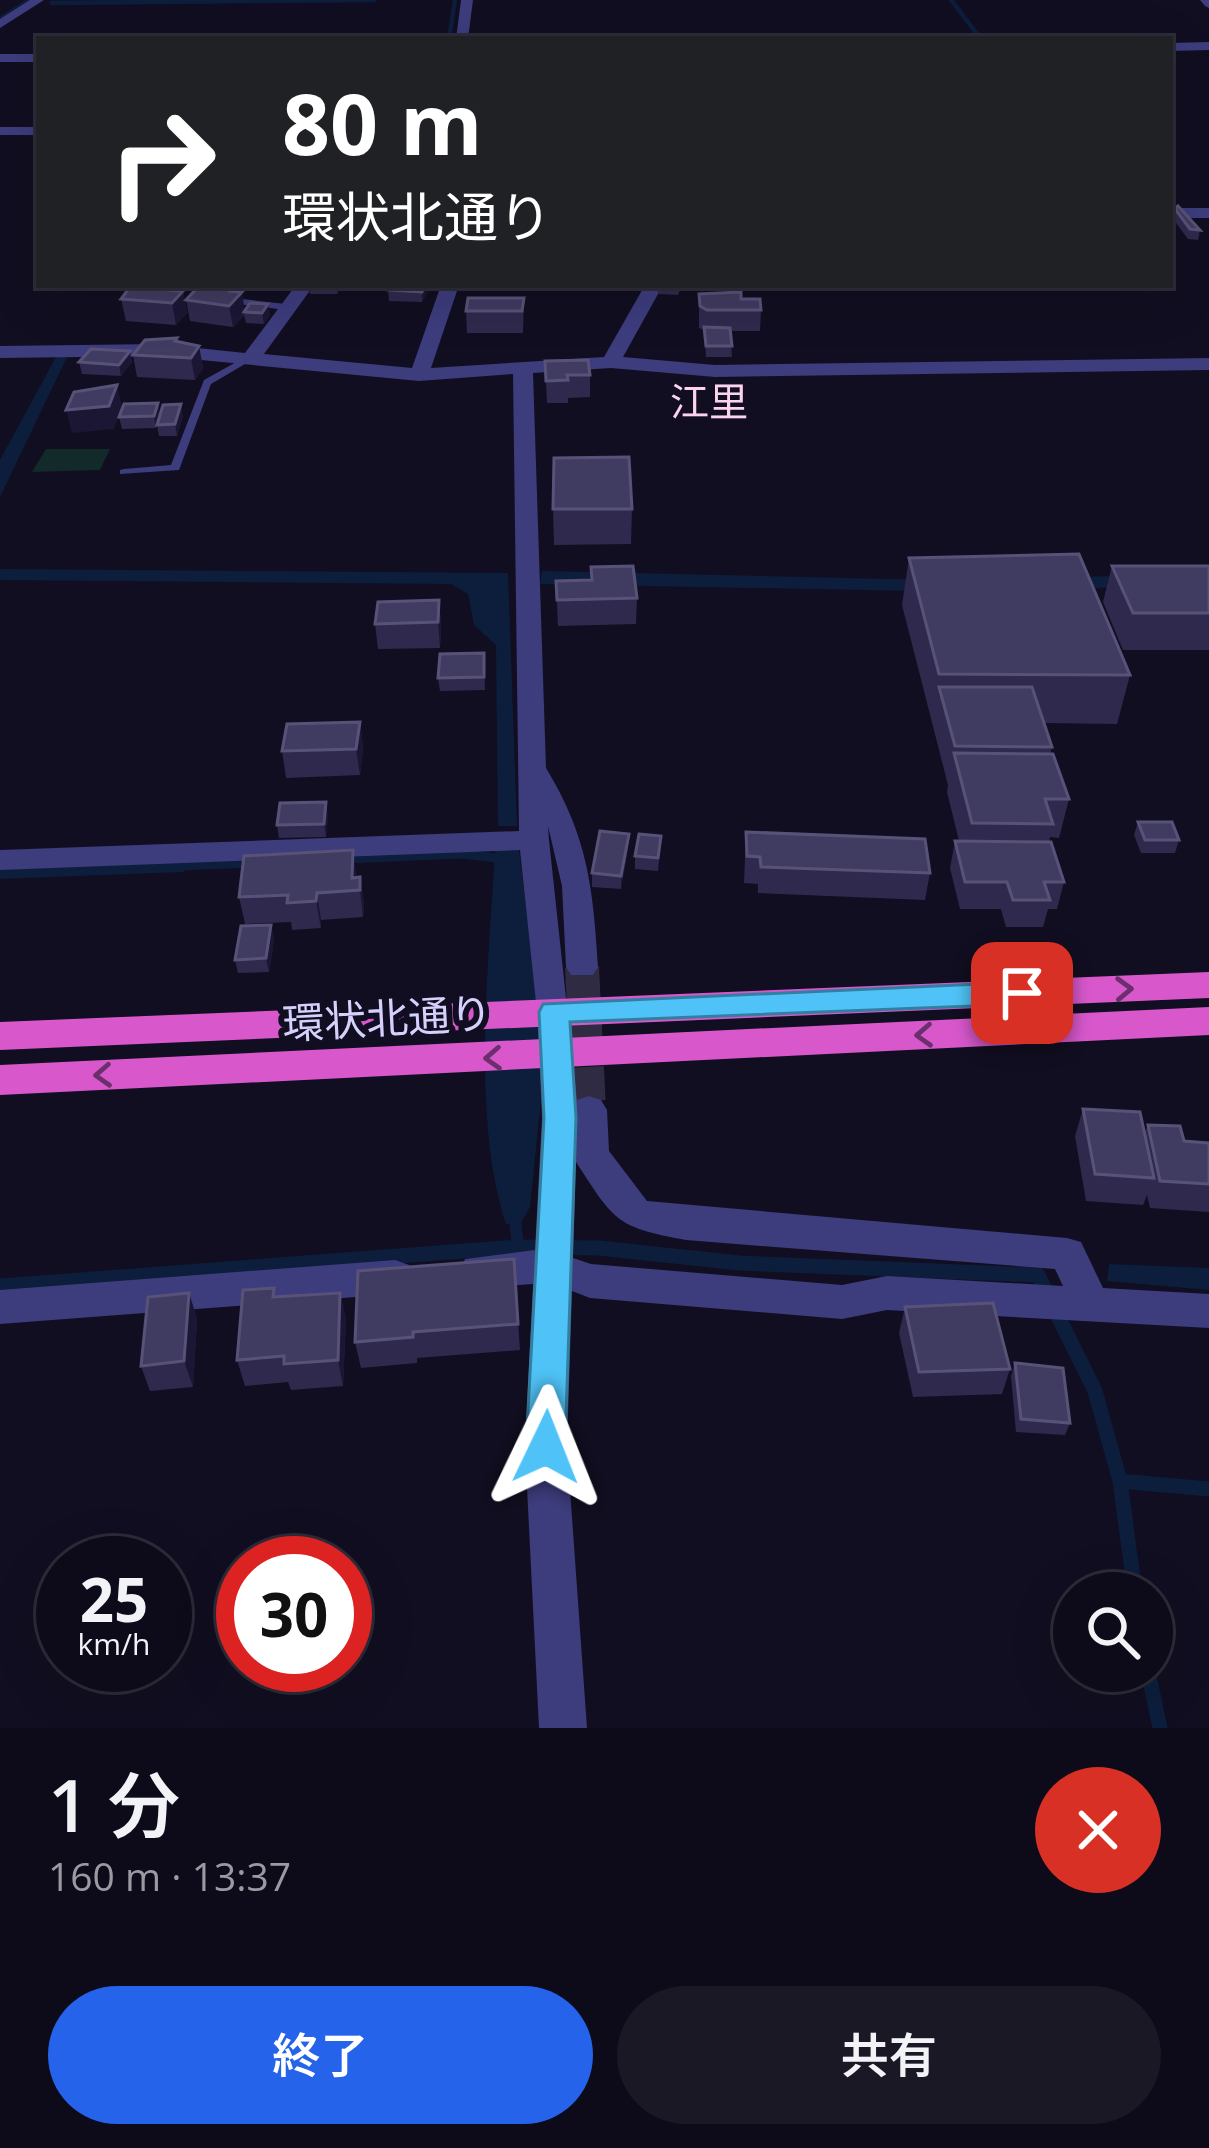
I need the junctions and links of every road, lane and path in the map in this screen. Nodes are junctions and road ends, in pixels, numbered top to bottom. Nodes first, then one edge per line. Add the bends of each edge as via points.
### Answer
1 (38, 0) edge
2 (467, 0) edge
3 (0, 24) edge
4 (462, 36) edge
5 (1209, 46) edge
6 (1173, 47) edge
7 (0, 58) edge
8 (36, 58) edge
9 (36, 130) edge
10 (0, 131) edge
11 (1173, 213) edge
12 (1209, 213) edge
13 (302, 288) edge
14 (450, 288) edge
15 (652, 288) edge
16 (209, 298) edge
17 (286, 307) junction
18 (0, 352) edge
19 (252, 357) junction
20 (610, 362) junction
21 (1209, 364) edge
22 (523, 369) junction
23 (419, 375) junction
24 (124, 472) dead end
25 (533, 769) junction
26 (534, 840) junction
27 (0, 860) edge
28 (582, 967) tunnel mouth
29 (1209, 985) edge
30 (554, 1012) junction
31 (1209, 1021) edge
32 (0, 1036) edge
33 (554, 1055) junction
34 (0, 1080) edge
35 (589, 1110) tunnel mouth
36 (552, 1249) junction
37 (1081, 1301) junction
38 (0, 1307) edge
39 (1209, 1311) edge
40 (563, 1728) edge

1 - 3 street
2 - 4 street
5 - 6 street
7 - 8 street
9 - 10 street
11 - 12 street
13 - 17 street
14 - 23 street
15 - 20 street
16 - 17 lane
17 - 19 street
18 - 19 street
19 - 23 street
19 - 24 lane via 208,382 175,468
20 - 21 street via 715,371
20 - 22 street
22 - 23 street
22 - 25 street
25 - 26 street
25 - 28 street via 562,815 576,858
26 - 27 street
26 - 30 street
30 -> 29 highway, 環状北通り
30 - 32 highway, 環状北通り
30 - 33 street
31 -> 33 highway, 環状北通り
33 -> 34 highway, 環状北通り
33 - 36 street via 560,1118
35 - 37 street via 591,1155 636,1215 1067,1254
36 - 37 street via 590,1282 842,1302 887,1293
36 - 38 street
36 - 40 street via 546,1447
37 - 39 street

